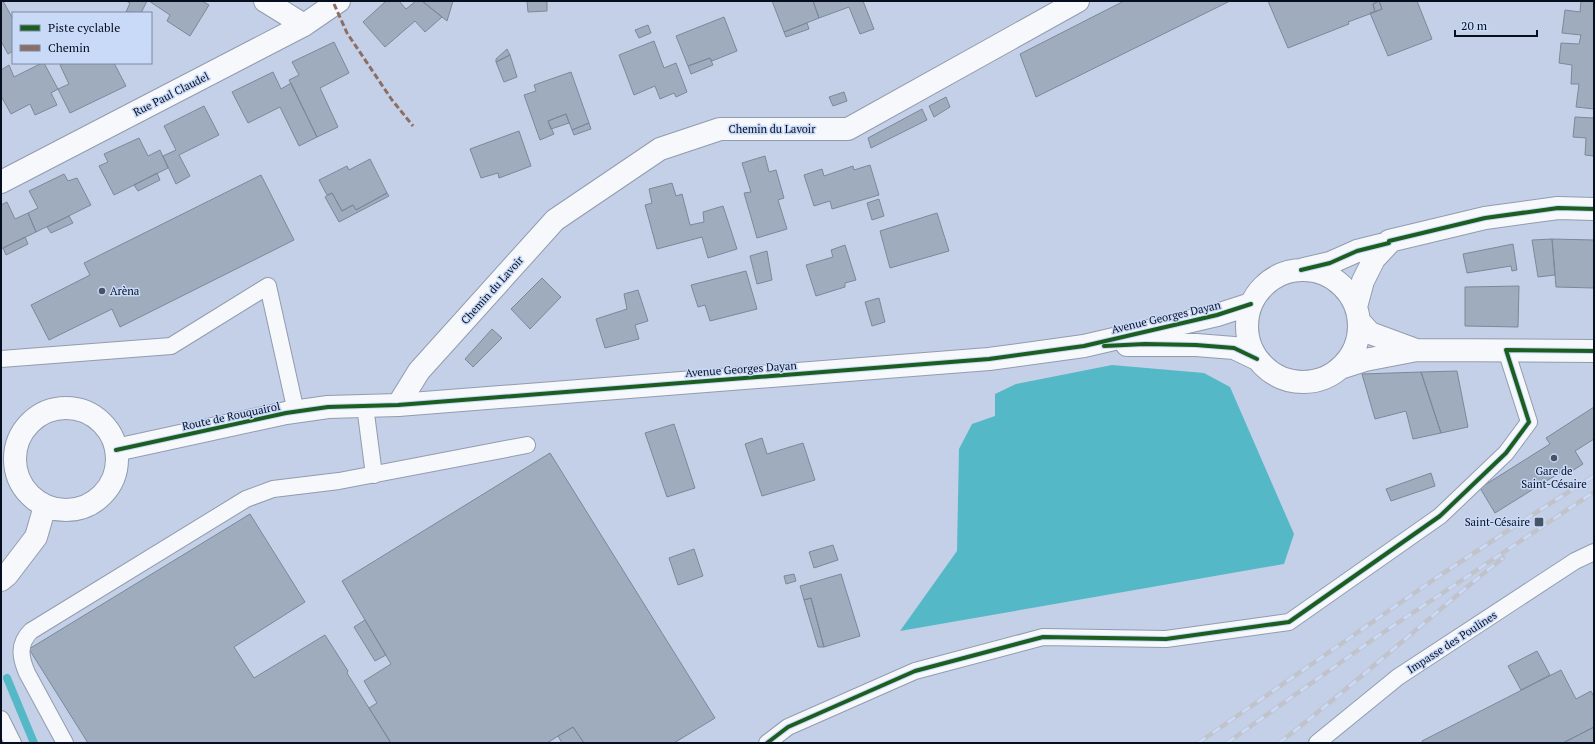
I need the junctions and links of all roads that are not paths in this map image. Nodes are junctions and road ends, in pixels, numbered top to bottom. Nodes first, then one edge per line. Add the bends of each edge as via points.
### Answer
1 (265, 1) edge
2 (339, 1) edge
3 (1078, 1) edge
4 (304, 25) junction
5 (4, 175) edge
6 (1594, 208) edge
7 (1389, 243) junction
8 (1301, 270) junction
9 (1251, 304) junction
10 (1357, 314) junction
11 (1084, 346) junction
12 (1417, 350) junction
13 (1506, 350) junction
14 (1594, 351) edge
15 (1, 358) edge
16 (1257, 359) junction
17 (1340, 368) junction
18 (398, 405) junction
19 (365, 406) junction
20 (296, 412) junction
21 (527, 445) dead end
22 (8, 450) edge
23 (116, 450) junction
24 (374, 474) junction
25 (45, 506) junction
26 (1594, 552) edge
27 (1, 580) edge
28 (1, 719) edge
29 (13, 743) edge
30 (65, 743) edge
31 (767, 743) edge
32 (1317, 743) edge

1 - 4 street
2 - 4 street, Rue Paul Claudel
3 - 18 street, Chemin du Lavoir via 848,129 720,129 660,149 555,220 419,371
4 - 5 street, Rue Paul Claudel
6 - 7 street via 1558,208 1485,218
7 - 8 street
7 - 10 street via 1374,259 1362,281
8 - 9 street via 1286,272 1270,280
8 - 10 street via 1319,272 1338,282 1347,292
9 - 11 street, Avenue Georges Dayan via 1217,315
9 - 16 street via 1246,326 1251,348
10 - 12 street via 1370,333
10 - 17 street via 1359,334 1355,347
11 - 16 street, Avenue Georges Dayan via 1196,345 1234,348
11 - 18 street, Avenue Georges Dayan via 989,359
12 - 13 street
12 - 17 street via 1365,360
13 - 14 street
13 - 31 lane via 1529,422 1506,453 1440,516 1289,622 1166,640 1042,637 915,671 788,727
15 - 20 lane via 171,346 268,286
16 - 17 street via 1262,366 1277,376 1295,382 1310,382 1326,377
18 - 19 street, Route de Rouquairol
19 - 20 street, Route de Rouquairol via 328,407
19 - 24 lane
20 - 23 street, Route de Rouquairol
21 - 24 lane
22 - 23 street via 36,417 56,409 76,409 95,417 109,432
22 - 25 street via 20,483 30,497
23 - 25 street via 116,470 109,486 97,500 81,508 63,511
24 - 30 lane via 273,489 246,499 31,631 22,644 23,663
25 - 27 street via 36,537
26 - 32 lane, Impasse des Poulines via 1575,561 1398,677
28 - 29 lane

